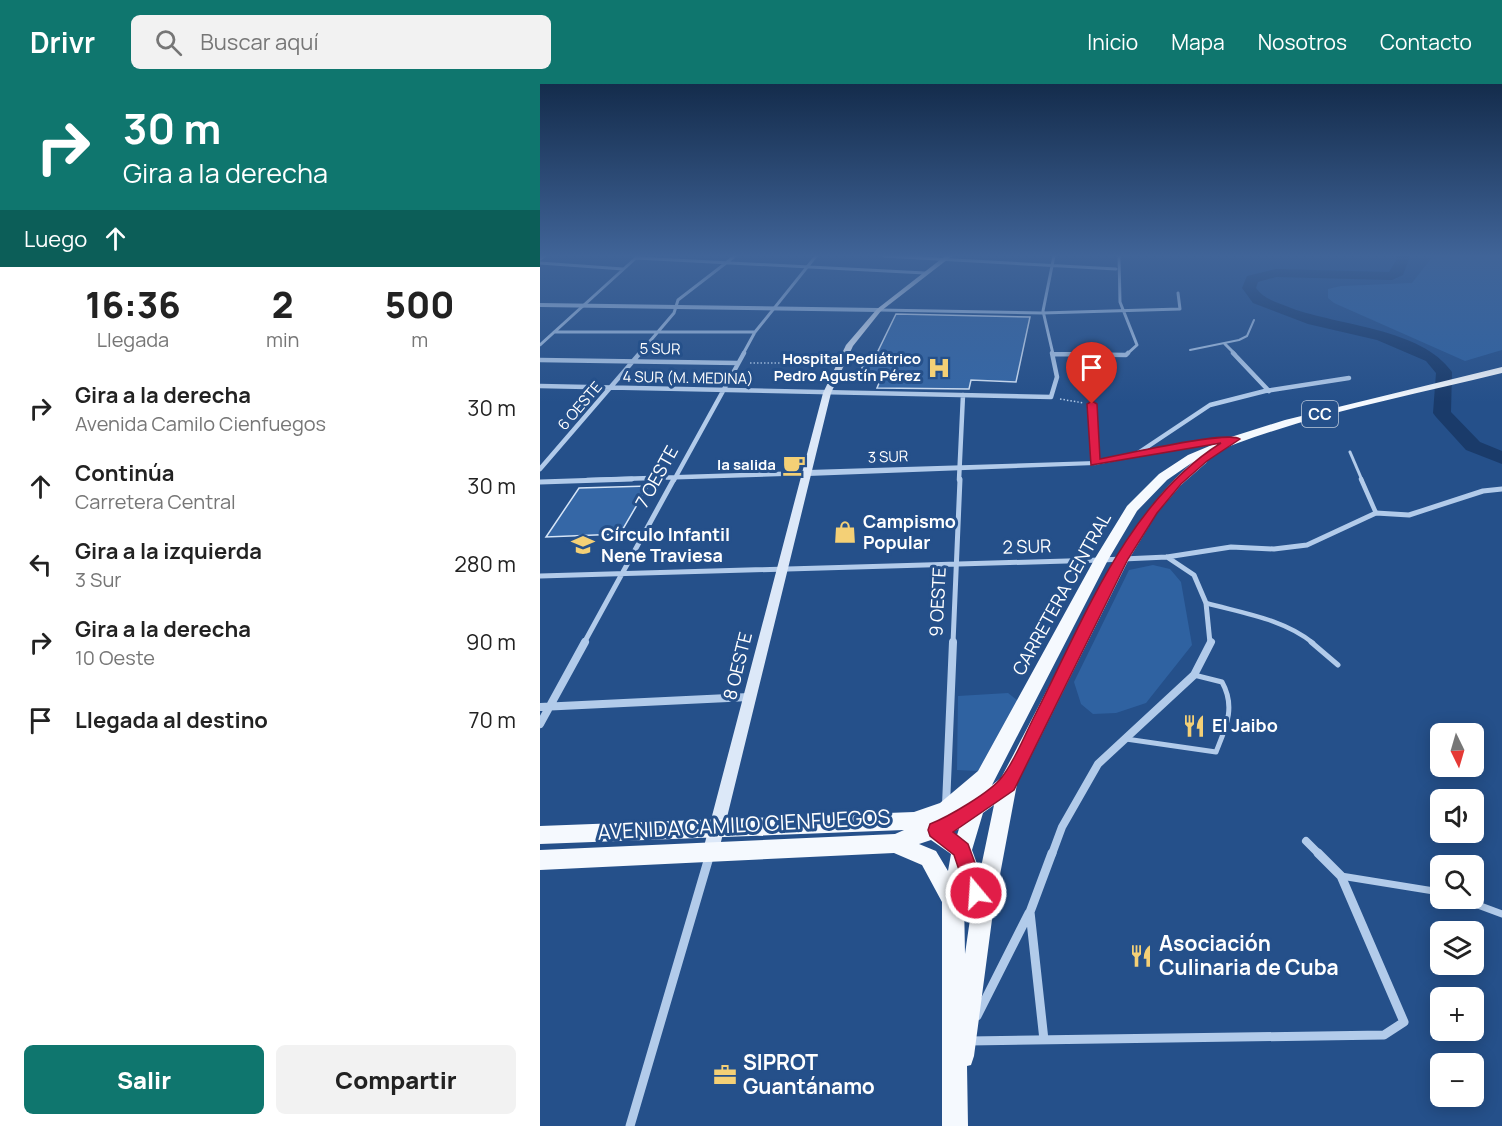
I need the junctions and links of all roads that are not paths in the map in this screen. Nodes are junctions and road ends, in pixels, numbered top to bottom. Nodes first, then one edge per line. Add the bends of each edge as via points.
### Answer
1 (540, 305) edge
2 (775, 305) edge
3 (886, 305) edge
4 (1044, 305) edge
5 (1120, 305) edge
6 (1179, 305) edge
7 (582, 306) junction
8 (675, 307) junction
9 (772, 308) junction
10 (879, 310) junction
11 (1122, 311) junction
12 (1042, 313) junction
13 (1254, 320) dead end
14 (554, 332) junction
15 (658, 332) junction
16 (755, 332) junction
17 (1225, 344) junction
18 (540, 345) edge
19 (1190, 350) dead end
20 (1053, 354) junction
21 (540, 360) edge
22 (633, 361) junction
23 (738, 363) junction
24 (1498, 370) edge
25 (1349, 378) dead end
26 (540, 386) edge
27 (611, 388) junction
28 (721, 391) junction
29 (1269, 391) junction
30 (827, 393) junction
31 (963, 395) junction
32 (1092, 404) road end
33 (1235, 439) junction
34 (1350, 452) dead end
35 (1135, 455) junction
36 (1095, 463) junction
37 (540, 469) edge
38 (959, 469) junction
39 (808, 473) junction
40 (674, 478) junction
41 (540, 482) edge
42 (1502, 489) edge
43 (1376, 513) junction
44 (1167, 557) junction
45 (1122, 559) junction
46 (1101, 560) junction
47 (954, 564) junction
48 (782, 570) junction
49 (621, 574) junction
50 (540, 576) edge
51 (1206, 603) junction
52 (1338, 665) dead end
53 (1194, 675) junction
54 (749, 697) junction
55 (550, 706) junction
56 (540, 707) edge
57 (540, 724) edge
58 (1125, 739) junction
59 (985, 777) junction
60 (1008, 784) junction
61 (975, 809) junction
62 (946, 810) junction
63 (914, 821) junction
64 (716, 829) junction
65 (937, 830) junction
66 (540, 835) edge
67 (1306, 842) dead end
68 (895, 843) junction
69 (962, 850) junction
70 (710, 854) junction
71 (540, 860) edge
72 (1341, 876) junction
73 (1430, 890) edge
74 (953, 900) junction
75 (1484, 907) edge
76 (982, 912) junction
77 (1030, 912) junction
78 (1502, 914) edge
79 (1044, 1040) junction
80 (959, 1041) junction
81 (955, 1117) edge
82 (630, 1126) edge

1 - 7 street
2 - 9 street, 7 OESTE
3 - 10 main road, 8 OESTE
4 - 12 street
5 - 11 street
6 - 11 street via 1180,309
7 - 8 street
7 - 14 street
8 - 9 street
8 - 15 street, 6 OESTE
9 - 10 street
9 - 16 street, 7 OESTE
10 - 12 street
10 - 30 main road, 8 OESTE via 850,345
11 - 12 street
11 - 20 street via 1137,345 1126,355
12 - 20 street
13 - 17 lane via 1247,336
14 - 15 street
14 - 18 street
15 - 16 street
15 - 22 street, 6 OESTE
16 - 23 street, 7 OESTE
17 - 19 lane
17 - 29 street
20 - 31 street, 4 SUR (M. MEDINA) via 1056,390 1051,397
21 - 22 street, 5 SUR
22 - 23 street, 5 SUR
22 - 27 street, 6 OESTE
23 - 28 street, 7 OESTE
24 - 33 main road, CARRETERA CENTRAL / CC
25 - 29 street
26 - 27 street, 4 SUR (M. MEDINA)
27 - 28 street, 4 SUR (M. MEDINA)
27 - 37 street, 6 OESTE
28 - 30 street, 4 SUR (M. MEDINA)
28 - 40 street, 7 OESTE
29 - 35 street via 1210,405
30 - 31 street, 4 SUR (M. MEDINA)
30 - 39 main road, 8 OESTE
31 - 38 street, 9 OESTE
32 - 36 street
33 - 35 street, 3 SUR
33 - 45 main road, CARRETERA CENTRAL / CC via 1203,459 1178,482 1152,511
33 - 46 main road, CARRETERA CENTRAL / CC via 1192,457 1163,477 1132,509
34 - 43 lane
35 - 36 street, 3 SUR
36 - 38 street, 3 SUR
38 - 39 street, 3 SUR
38 - 47 street, 9 OESTE
39 - 40 street, 3 SUR
39 - 48 main road, 8 OESTE
40 - 41 street, 3 SUR
40 - 49 street, 7 OESTE
42 - 43 street via 1483,491 1409,516
43 - 44 street, 2 SUR via 1307,545 1274,549 1231,547
44 - 45 street, 2 SUR
44 - 51 street via 1194,575
45 - 46 street, 2 SUR
45 - 60 main road, CARRETERA CENTRAL / CC
46 - 47 street, 2 SUR
46 - 59 main road, CARRETERA CENTRAL / CC
47 - 48 street, 2 SUR
47 - 62 street, 9 OESTE
48 - 49 street, 2 SUR
48 - 54 main road, 8 OESTE
49 - 50 street, 2 SUR
49 - 55 street, 7 OESTE
51 - 52 lane via 1274,622 1303,635
51 - 53 street via 1211,642
53 - 58 street
53 - 58 lane via 1222,682 1230,693 1232,711 1216,752
54 - 55 street
54 - 64 main road, 8 OESTE
55 - 56 street
55 - 57 street, 7 OESTE
58 - 77 street via 1098,764 1062,827
59 - 61 main road, CC
59 - 62 main road, AVENIDA CAMILO CIENFUEGOS
60 - 61 main road, AVENIDA CAMILO CIENFUEGOS
60 - 76 main road, CC
61 - 65 main road, AVENIDA CAMILO CIENFUEGOS
61 - 69 main road, CC
62 - 63 main road, AVENIDA CAMILO CIENFUEGOS
63 - 64 main road, AVENIDA CAMILO CIENFUEGOS
63 - 65 main road
64 - 66 main road, AVENIDA CAMILO CIENFUEGOS
64 - 70 main road, 8 OESTE
65 - 68 main road, AVENIDA CAMILO CIENFUEGOS
65 - 69 main road
67 - 72 street
68 - 70 main road, AVENIDA CAMILO CIENFUEGOS
68 - 74 main road via 929,858
69 - 74 main road, CC
69 - 76 main road
70 - 71 main road, AVENIDA CAMILO CIENFUEGOS
70 - 82 street, 8 OESTE
72 - 73 lane
72 - 79 street via 1404,1022 1384,1035
74 - 80 main road, CC
75 - 78 lane
76 - 80 main road, CC
77 - 79 street
77 - 80 street
79 - 80 street
80 - 81 main road, CC

